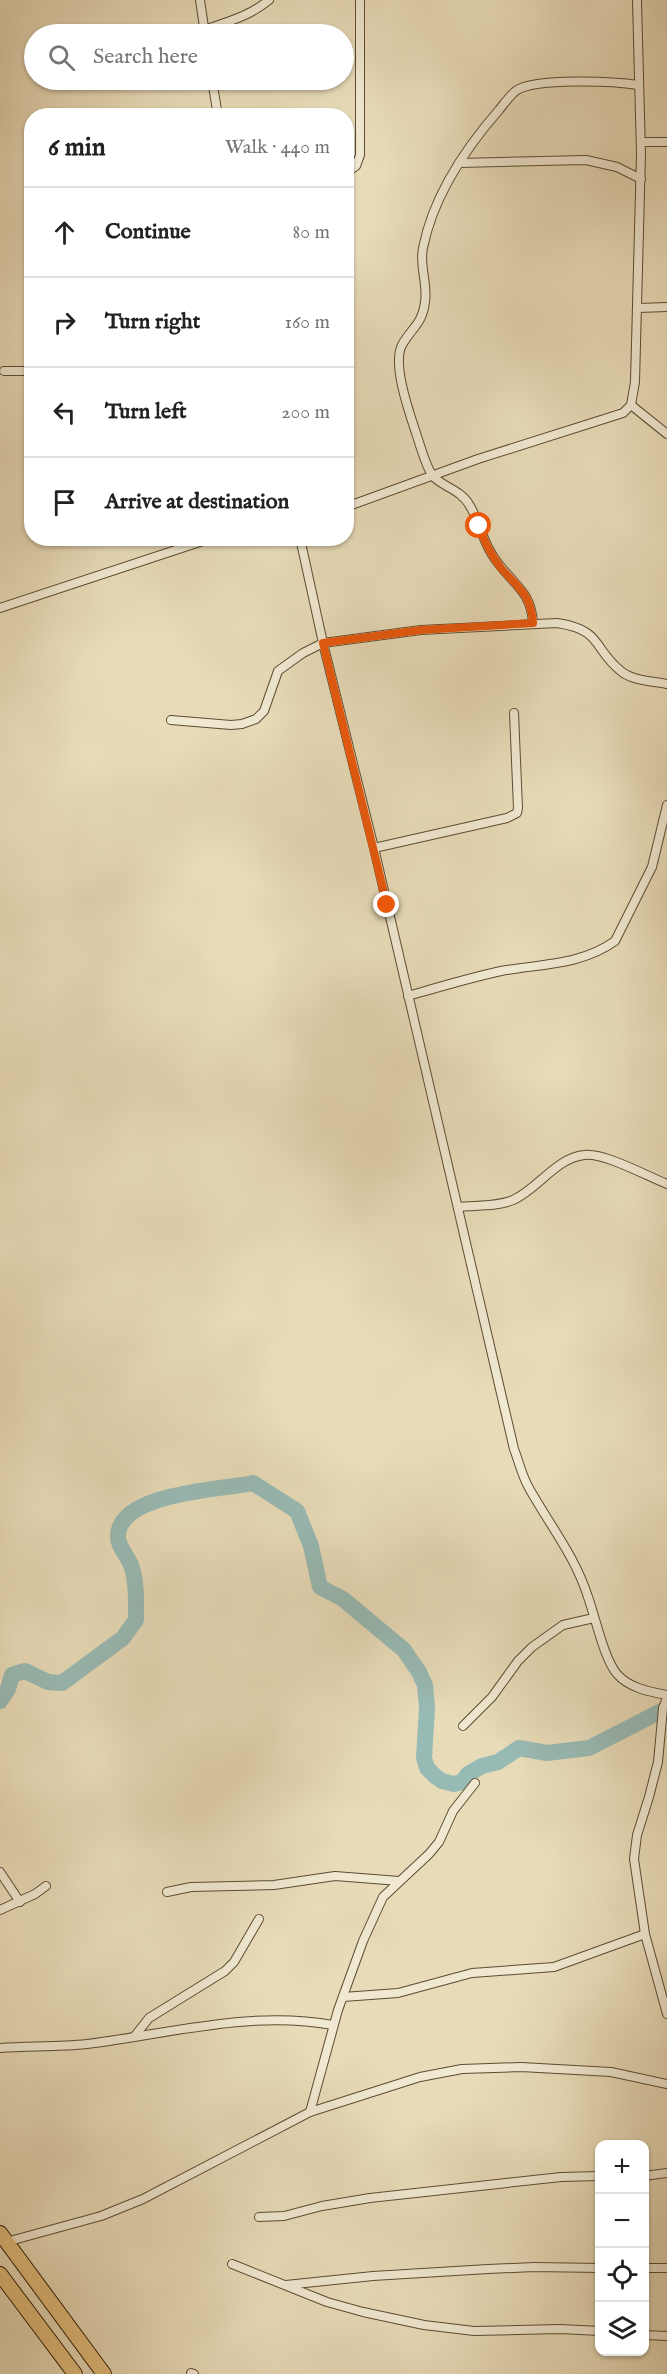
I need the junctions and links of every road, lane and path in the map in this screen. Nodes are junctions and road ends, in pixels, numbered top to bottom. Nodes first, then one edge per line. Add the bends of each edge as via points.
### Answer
1 (200, 0) edge
2 (269, 0) edge
3 (360, 0) edge
4 (637, 0) edge
5 (203, 24) edge
6 (223, 24) edge
7 (638, 85) junction
8 (214, 90) edge
9 (217, 108) edge
10 (641, 142) junction
11 (667, 142) edge
12 (459, 163) junction
13 (354, 167) edge
14 (641, 179) junction
15 (667, 307) edge
16 (638, 308) junction
17 (4, 371) dead end
18 (24, 371) edge
19 (631, 405) junction
20 (667, 434) edge
21 (433, 476) junction
22 (354, 504) edge
23 (188, 546) edge
24 (302, 546) edge
25 (0, 608) edge
26 (533, 623) junction
27 (323, 643) junction
28 (667, 684) edge
29 (514, 714) dead end
30 (171, 720) dead end
31 (667, 805) edge
32 (374, 848) junction
33 (408, 996) junction
34 (667, 1184) edge
35 (458, 1207) junction
36 (594, 1618) junction
37 (667, 1697) edge
38 (463, 1726) dead end
39 (475, 1783) dead end
40 (0, 1872) edge
41 (399, 1881) junction
42 (46, 1886) dead end
43 (167, 1892) dead end
44 (20, 1902) junction
45 (0, 1910) edge
46 (259, 1918) dead end
47 (645, 1934) junction
48 (343, 1997) junction
49 (666, 2010) edge
50 (333, 2025) junction
51 (134, 2037) junction
52 (0, 2048) edge
53 (667, 2085) edge
54 (310, 2112) junction
55 (667, 2173) edge
56 (649, 2175) edge
57 (595, 2176) edge
58 (259, 2217) dead end
59 (3, 2237) edge
60 (232, 2264) dead end
61 (595, 2268) edge
62 (649, 2268) edge
63 (667, 2268) edge
64 (2, 2281) edge
65 (284, 2285) junction
66 (595, 2331) edge
67 (649, 2335) edge
68 (667, 2336) edge
69 (75, 2374) edge
70 (104, 2374) edge

1 - 5 street
2 - 6 street via 257,10
3 - 13 street via 360,155
4 - 7 street
7 - 10 street
7 - 12 street via 614,81 547,83 518,90 479,132
8 - 9 street
10 - 11 street
10 - 14 street
12 - 14 street via 586,160 617,167
12 - 21 street via 425,237 421,261 427,291 420,321 406,339 398,362 416,433
14 - 16 street
15 - 16 street
16 - 19 street
17 - 18 street
19 - 20 street
19 - 21 street via 623,412
21 - 22 street
21 - 26 street via 470,505 493,558 528,600
23 - 25 street
24 - 27 street
26 - 27 street via 421,630
26 - 28 street via 578,626 591,634 624,674
27 - 30 street via 278,671 264,711 256,719 231,725
27 - 32 street
29 - 32 street via 517,813
31 - 33 street via 652,867 615,941 574,960 501,971
32 - 33 street
33 - 35 street
34 - 35 street via 598,1155 585,1154 567,1161 513,1200
35 - 36 street via 514,1449 528,1486 574,1563
36 - 37 street via 616,1674 646,1691
36 - 38 street via 563,1625 532,1647
37 - 47 street via 658,1762 634,1859
39 - 41 street via 453,1812 439,1842
40 - 44 street
41 - 43 street via 335,1876 274,1885 191,1887
41 - 48 street via 383,1897
42 - 44 street
44 - 45 street
46 - 51 street via 225,1971 149,2018
47 - 48 street via 554,1967 472,1973 398,1993
47 - 49 street
48 - 50 street
50 - 51 street via 235,2023
50 - 54 street
51 - 52 street
53 - 54 street via 611,2073 490,2067 420,2077
54 - 59 street via 143,2199 101,2216
55 - 56 street
57 - 58 street via 370,2198 284,2216
59 - 70 highway
60 - 65 street
61 - 65 street via 471,2270
62 - 63 street
64 - 69 highway
65 - 66 street via 355,2310 449,2329
67 - 68 street

